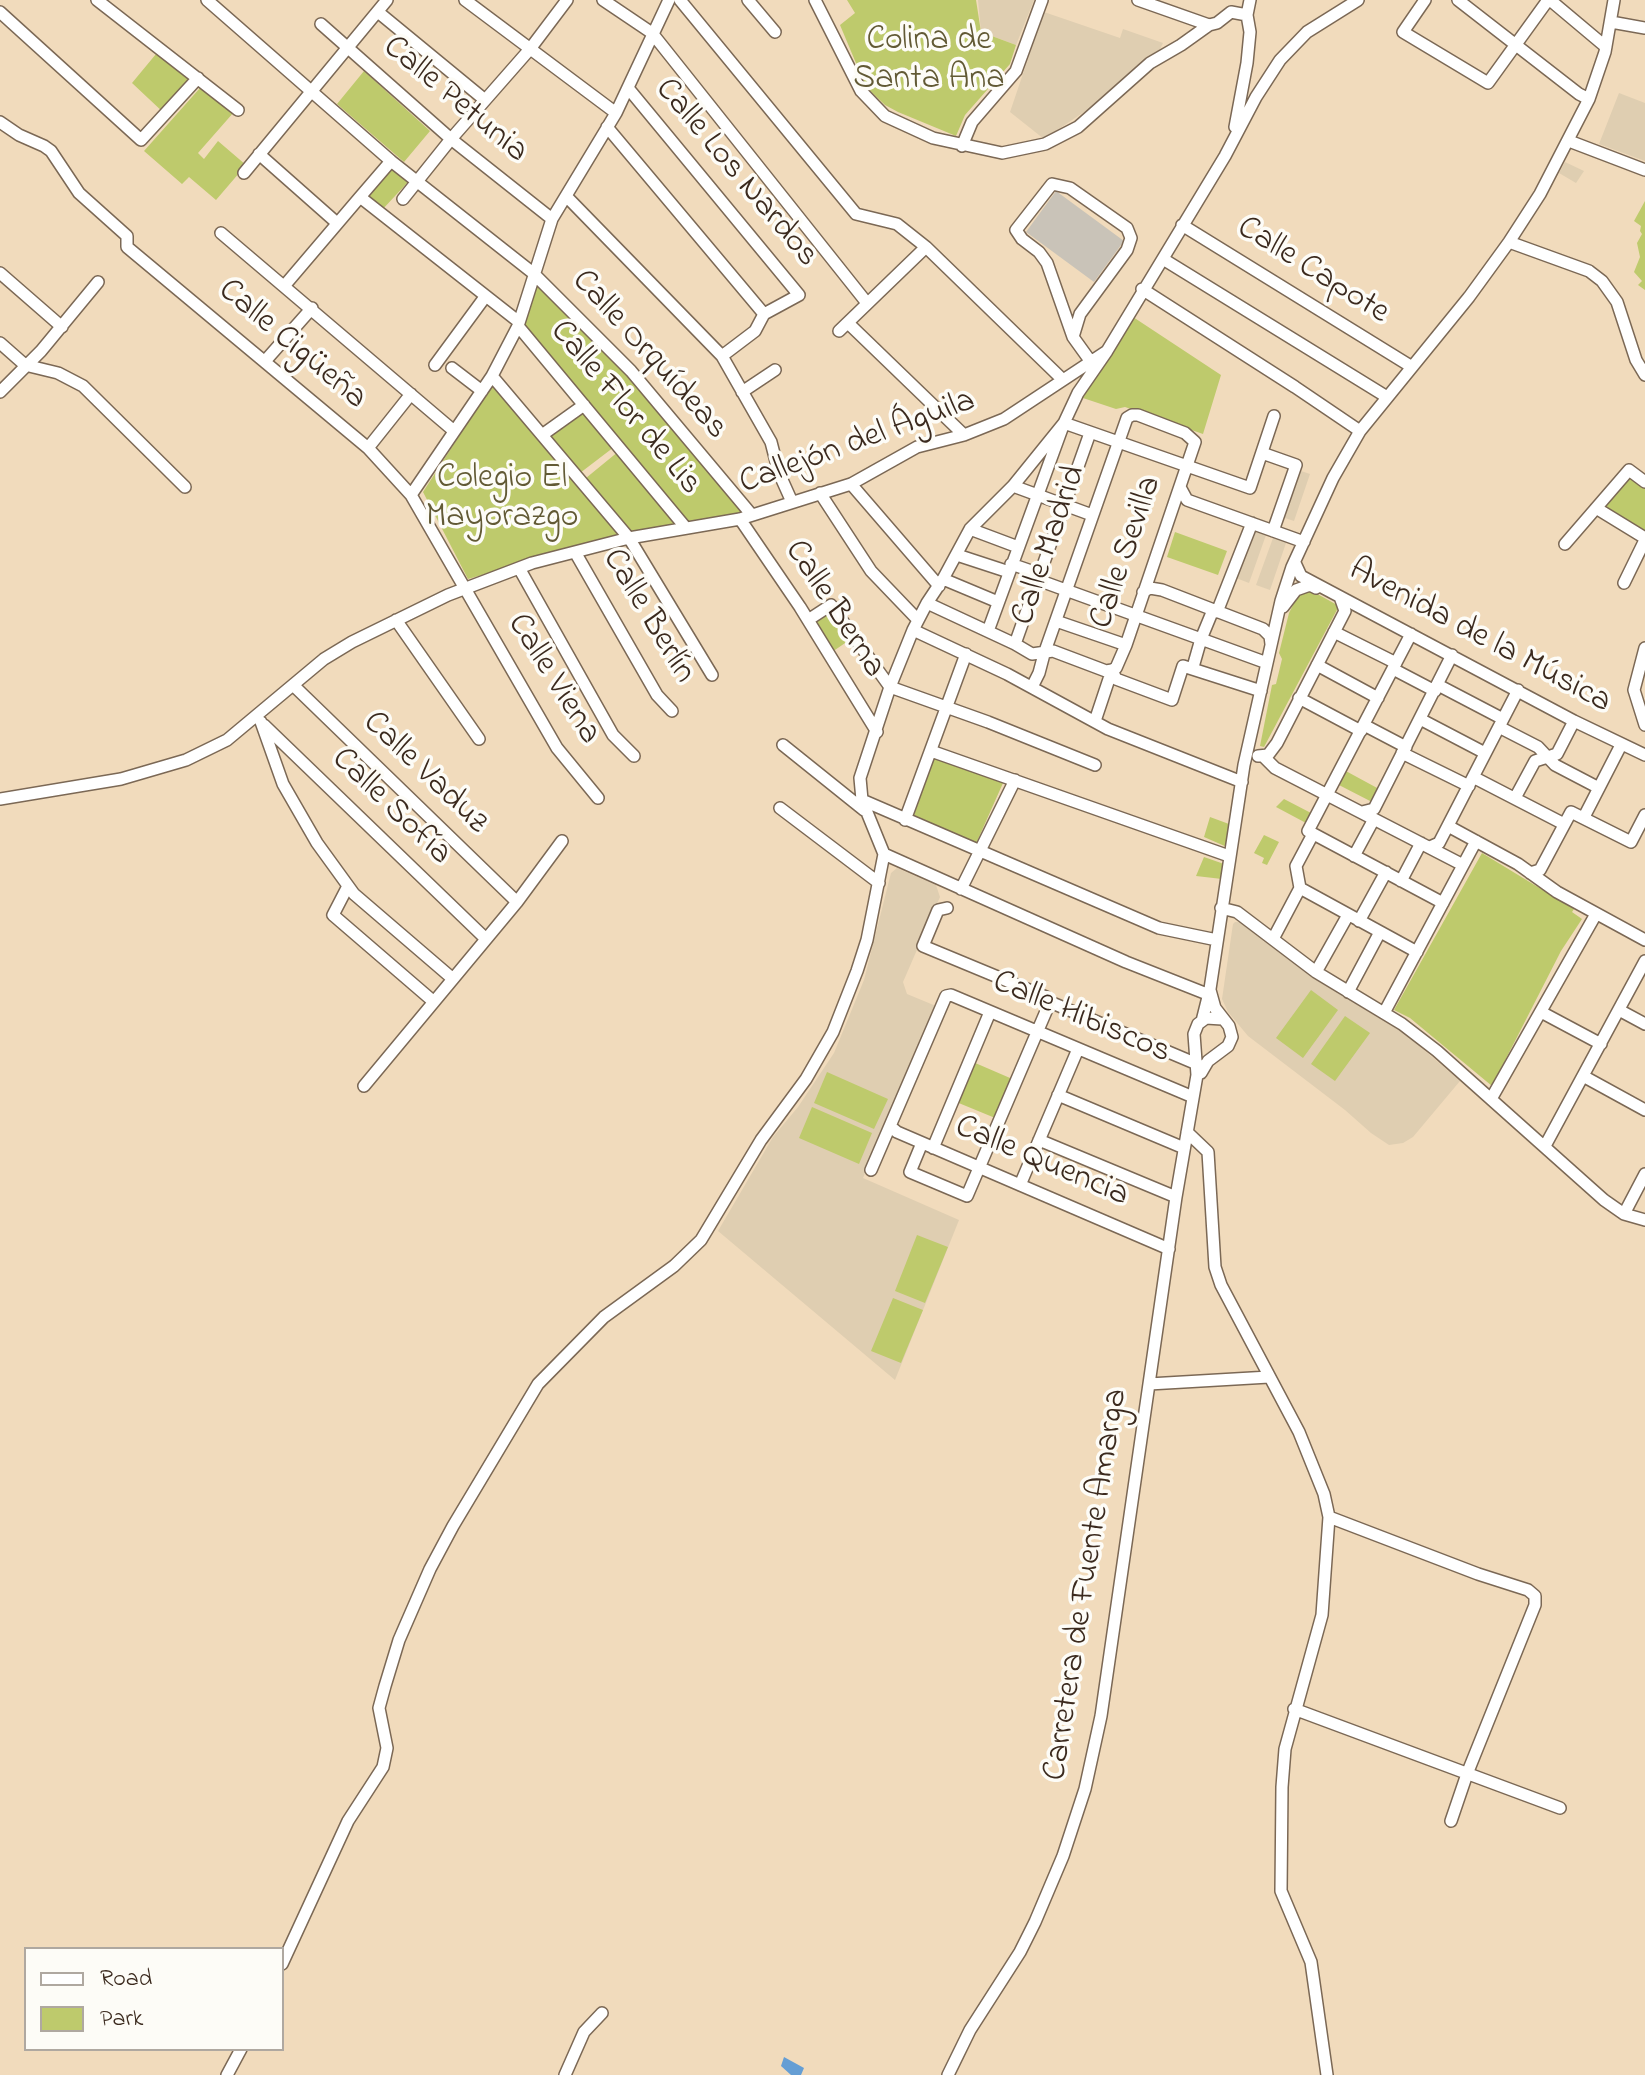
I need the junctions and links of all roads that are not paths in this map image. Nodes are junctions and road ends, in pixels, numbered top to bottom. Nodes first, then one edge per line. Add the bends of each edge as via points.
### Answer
1 (97, 0) edge
2 (207, 0) edge
3 (387, 0) edge
4 (465, 0) edge
5 (567, 0) edge
6 (603, 0) edge
7 (669, 0) edge
8 (680, 0) edge
9 (748, 0) edge
10 (815, 0) edge
11 (1042, 0) edge
12 (1138, 0) edge
13 (1250, 0) edge
14 (1358, 0) edge
15 (1425, 0) edge
16 (1458, 0) edge
17 (1549, 0) edge
18 (1614, 0) edge
19 (1164, 4) edge
20 (0, 12) edge
21 (378, 12) junction
22 (1247, 15) junction
23 (1611, 22) junction
24 (321, 24) dead end
25 (1209, 25) junction
26 (1645, 28) edge
27 (775, 32) dead end
28 (652, 33) junction
29 (1514, 45) junction
30 (348, 47) junction
31 (1606, 47) junction
32 (530, 49) junction
33 (198, 78) junction
34 (628, 88) junction
35 (311, 90) junction
36 (1589, 99) junction
37 (485, 100) junction
38 (238, 110) dead end
39 (616, 113) junction
40 (0, 122) edge
41 (607, 127) junction
42 (451, 139) junction
43 (1569, 141) junction
44 (962, 146) junction
45 (1230, 147) junction
46 (259, 154) junction
47 (391, 161) junction
48 (1645, 170) edge
49 (244, 173) dead end
50 (417, 182) junction
51 (566, 196) junction
52 (360, 197) junction
53 (403, 199) dead end
54 (552, 219) junction
55 (337, 223) junction
56 (1182, 225) junction
57 (221, 233) dead end
58 (1509, 242) junction
59 (926, 247) junction
60 (1163, 259) junction
61 (0, 273) edge
62 (533, 273) junction
63 (98, 282) dead end
64 (285, 285) junction
65 (1142, 289) junction
66 (485, 297) junction
67 (867, 303) junction
68 (312, 308) junction
69 (764, 314) junction
70 (519, 324) junction
71 (62, 327) junction
72 (1073, 337) junction
73 (0, 343) edge
74 (1107, 351) junction
75 (722, 356) junction
76 (266, 360) junction
77 (1091, 362) junction
78 (25, 365) junction
79 (435, 365) dead end
80 (1412, 367) junction
81 (452, 368) dead end
82 (775, 370) dead end
83 (1645, 375) edge
84 (492, 376) junction
85 (1062, 379) junction
86 (482, 391) junction
87 (0, 392) edge
88 (742, 392) junction
89 (411, 394) junction
90 (1387, 397) junction
91 (584, 405) junction
92 (1274, 416) dead end
93 (1064, 423) junction
94 (454, 431) junction
95 (1360, 431) junction
96 (1090, 433) junction
97 (542, 435) junction
98 (964, 435) junction
99 (1118, 441) junction
100 (368, 448) junction
101 (1192, 451) joint
102 (1262, 453) junction
103 (1187, 466) junction
104 (1645, 482) edge
105 (851, 484) junction
106 (1013, 486) junction
107 (1180, 486) junction
108 (185, 487) dead end
109 (820, 493) junction
110 (411, 495) junction
111 (1036, 495) junction
112 (792, 502) junction
113 (1065, 505) junction
114 (1596, 508) junction
115 (1092, 515) junction
116 (745, 517) junction
117 (1252, 523) junction
118 (686, 528) junction
119 (970, 529) junction
120 (1273, 531) junction
121 (629, 538) junction
122 (1645, 539) edge
123 (1304, 542) junction
124 (1565, 544) dead end
125 (1018, 547) junction
126 (575, 552) junction
127 (957, 555) junction
128 (1295, 563) junction
129 (519, 568) junction
130 (1010, 568) junction
131 (1039, 577) junction
132 (941, 583) junction
133 (1624, 583) dead end
134 (463, 589) junction
135 (1325, 589) junction
136 (1067, 590) junction
137 (1143, 592) junction
138 (1340, 596) junction
139 (998, 602) junction
140 (927, 603) junction
141 (1215, 611) junction
142 (1280, 611) junction
143 (1136, 615) junction
144 (396, 620) junction
145 (808, 620) junction
146 (1056, 621) junction
147 (916, 625) junction
148 (988, 631) junction
149 (1334, 632) junction
150 (1411, 634) junction
151 (1201, 639) junction
152 (1015, 644) junction
153 (1126, 645) junction
154 (1271, 646) junction
155 (1645, 648) edge
156 (966, 654) junction
157 (1044, 654) junction
158 (1452, 655) junction
159 (1267, 663) junction
160 (1317, 665) junction
161 (1394, 666) junction
162 (1193, 667) junction
163 (1112, 670) junction
164 (712, 675) dead end
165 (293, 685) junction
166 (890, 687) junction
167 (1032, 687) junction
168 (1436, 688) junction
169 (1518, 690) junction
170 (1261, 691) junction
171 (1299, 698) junction
172 (1378, 698) junction
173 (946, 706) junction
174 (672, 711) dead end
175 (258, 719) junction
176 (1420, 719) junction
177 (1095, 721) junction
178 (1574, 721) junction
179 (1501, 723) junction
180 (1645, 725) edge
181 (1362, 728) junction
182 (877, 732) junction
183 (479, 739) dead end
184 (783, 745) dead end
185 (1250, 745) junction
186 (1645, 745) edge
187 (1627, 747) junction
188 (1404, 750) junction
189 (931, 751) junction
190 (1485, 753) junction
191 (1645, 755) edge
192 (634, 756) dead end
193 (1262, 757) junction
194 (1547, 757) junction
195 (1095, 765) dead end
196 (1244, 776) junction
197 (1015, 780) junction
198 (1471, 781) junction
199 (1599, 788) junction
200 (1328, 795) junction
201 (598, 798) dead end
202 (1515, 798) junction
203 (0, 799) edge
204 (862, 800) junction
205 (780, 808) dead end
206 (1362, 812) junction
207 (868, 813) junction
208 (1645, 815) edge
209 (1584, 817) junction
210 (1374, 819) junction
211 (905, 820) junction
212 (1564, 824) junction
213 (1448, 826) junction
214 (1310, 832) junction
215 (562, 841) dead end
216 (1476, 841) junction
217 (1425, 845) junction
218 (978, 853) junction
219 (884, 854) junction
220 (1229, 856) junction
221 (1354, 856) junction
222 (1463, 865) junction
223 (1386, 872) junction
224 (1530, 873) junction
225 (1401, 881) junction
226 (879, 883) junction
227 (348, 886) junction
228 (1300, 888) junction
229 (961, 889) junction
230 (517, 902) junction
231 (1443, 903) junction
232 (947, 908) dead end
233 (1221, 908) junction
234 (1596, 914) junction
235 (1348, 915) junction
236 (1359, 921) junction
237 (1380, 932) junction
238 (486, 939) junction
239 (1273, 939) junction
240 (1217, 940) junction
241 (1645, 940) edge
242 (1417, 952) junction
243 (1645, 961) edge
244 (1316, 972) junction
245 (453, 979) junction
246 (1208, 992) junction
247 (1348, 992) junction
248 (1048, 1000) junction
249 (434, 1002) junction
250 (1619, 1010) junction
251 (990, 1012) junction
252 (1541, 1012) junction
253 (1384, 1013) junction
254 (1222, 1019) junction
255 (1202, 1021) junction
256 (1645, 1024) edge
257 (1037, 1032) junction
258 (1197, 1044) junction
259 (1601, 1044) junction
260 (1078, 1049) junction
261 (1220, 1053) junction
262 (1199, 1069) junction
263 (1583, 1076) junction
264 (364, 1086) dead end
265 (1058, 1095) junction
266 (1193, 1097) junction
267 (1491, 1099) junction
268 (1645, 1110) edge
269 (891, 1127) junction
270 (1187, 1132) junction
271 (1039, 1140) junction
272 (928, 1146) junction
273 (1545, 1146) junction
274 (1184, 1148) junction
275 (978, 1167) junction
276 (871, 1170) dead end
277 (1645, 1174) edge
278 (1020, 1185) junction
279 (1176, 1197) junction
280 (1624, 1214) junction
281 (1645, 1220) edge
282 (1169, 1249) junction
283 (1269, 1377) junction
284 (1149, 1384) junction
285 (1329, 1517) junction
286 (1294, 1709) junction
287 (1467, 1774) junction
288 (1560, 1808) dead end
289 (1451, 1821) dead end
290 (284, 1960) edge
291 (602, 2013) dead end
292 (240, 2051) edge
293 (227, 2075) edge
294 (565, 2075) edge
295 (948, 2075) edge
296 (1327, 2075) edge

1 - 33 street
2 - 35 street, Calle Orquídeas
3 - 21 street
4 - 32 street
5 - 32 street
6 - 28 street
7 - 28 street
8 - 59 street via 856,214 897,224
9 - 27 street
10 - 44 street via 871,104 885,116
11 - 44 street via 1016,71 972,122
12 - 19 street
13 - 22 street
14 - 45 street via 1293,45 1256,97
15 - 29 street via 1403,32 1488,83
16 - 29 street
17 - 29 street
17 - 31 street
18 - 23 street
19 - 25 street
20 - 33 street via 141,140
21 - 30 street
21 - 37 street
22 - 25 street via 1231,12
22 - 45 street via 1247,63
23 - 26 street
23 - 31 street
24 - 30 street, Calle Petunia
25 - 44 street via 1150,63 1078,127 1045,144 1002,153
28 - 34 street
28 - 67 street
29 - 36 street
30 - 35 street
30 - 42 street, Calle Petunia
31 - 36 street
32 - 37 street
32 - 39 street
33 - 38 street
34 - 39 street
34 - 69 street, Calle Los Nardos via 799,295
35 - 46 street
35 - 47 street, Calle Orquídeas
36 - 43 street
37 - 42 street
39 - 41 street
40 - 76 street, Calle Cigüeña via 51,151 79,193 127,236 127,247
41 - 51 street
41 - 69 street
42 - 50 street
42 - 54 street, Calle Petunia
43 - 48 street
43 - 58 street
45 - 56 street
46 - 49 street
46 - 55 street
47 - 50 street, Calle Orquídeas
47 - 52 street
50 - 53 street
50 - 62 street, Calle Orquídeas
51 - 54 street
51 - 75 street
52 - 55 street
52 - 66 street, Calle Flor de Lis
54 - 62 street
55 - 64 street
56 - 60 street
56 - 80 street, Calle Capote
57 - 64 street
58 - 80 street
58 - 83 street via 1589,271 1602,281 1617,302
59 - 67 street
59 - 85 street
60 - 65 street
60 - 90 street
61 - 71 street
62 - 70 street
62 - 116 street, Calle Orquídeas via 631,371
63 - 71 street
64 - 68 street
65 - 74 street
65 - 95 street
66 - 70 street, Calle Flor de Lis
66 - 79 street
67 - 98 street via 843,327
68 - 76 street
68 - 89 street
69 - 75 street via 755,331
70 - 84 street
70 - 91 street, Calle Flor de Lis
71 - 78 street
72 - 72 street via 1047,263 1016,230 1052,184 1070,188 1127,228 1131,238 1080,314
72 - 77 street
73 - 78 street
74 - 77 street, Callejón del Águila
74 - 93 street
75 - 88 street
76 - 100 street, Calle Cigüeña
77 - 85 street, Callejón del Águila
78 - 87 street
78 - 108 street via 83,386
80 - 90 street
81 - 86 street
82 - 88 street
84 - 86 street
84 - 97 street
85 - 98 street, Callejón del Águila via 1016,413
86 - 94 street
88 - 112 street via 771,442
89 - 94 street
89 - 100 street
90 - 95 street
91 - 97 street
91 - 118 street, Calle Flor de Lis
92 - 102 street
93 - 96 street
93 - 106 street
93 - 111 street
94 - 110 street
95 - 123 street
96 - 99 street
96 - 113 street
97 - 121 street
98 - 105 street, Callejón del Águila via 917,447
99 - 101 street, Calle Madrid via 1124,424 1138,415 1185,433 1195,442
99 - 103 street
99 - 115 street, Calle Madrid
100 - 110 street, Calle Cigüeña
101 - 103 street, Calle Sevilla
102 - 103 street via 1250,488
102 - 120 street via 1296,465
103 - 107 street, Calle Sevilla
104 - 114 street via 1629,470
105 - 109 street, Callejón del Águila
105 - 132 street
106 - 111 street
106 - 119 street
107 - 117 street via 1187,500
107 - 137 street, Calle Sevilla
109 - 112 street, Callejón del Águila
109 - 147 street via 871,571
110 - 134 street, Calle Cigüeña
111 - 113 street
111 - 125 street
112 - 116 street, Callejón del Águila
113 - 115 street
113 - 131 street
114 - 122 street
114 - 124 street
115 - 136 street, Calle Madrid
116 - 118 street, Callejón del Águila
116 - 145 street, Calle Berna
117 - 120 street
117 - 141 street
118 - 121 street, Callejón del Águila
119 - 125 street
119 - 127 street
120 - 123 street
121 - 126 street, Callejón del Águila
121 - 164 street
122 - 133 street
123 - 128 street
125 - 130 street
126 - 129 street, Callejón del Águila
126 - 174 street, Calle Berlín via 657,695
127 - 130 street
127 - 132 street
128 - 135 street, Avenida de la Música via 1301,576
128 - 142 street
129 - 134 street, Callejón del Águila
129 - 192 street via 613,735
130 - 131 street
130 - 139 street
131 - 136 street
131 - 152 street
132 - 139 street
132 - 140 street
134 - 144 street, Callejón del Águila
134 - 201 street, Calle Viena via 557,748
135 - 138 street, Avenida de la Música
135 - 142 street via 1310,585 1296,590
136 - 143 street
136 - 146 street, Calle Madrid
137 - 141 street via 1155,588
137 - 143 street, Calle Sevilla
138 - 149 street via 1345,611
138 - 150 street, Avenida de la Música
139 - 148 street
140 - 147 street
140 - 148 street
141 - 151 street
141 - 154 street via 1266,630
142 - 154 street
143 - 151 street
143 - 153 street, Calle Sevilla
144 - 165 street, Callejón del Águila via 324,659
144 - 183 street
145 - 166 street via 831,605
145 - 182 street, Calle Berna
146 - 153 street
146 - 157 street, Calle Madrid
147 - 156 street
147 - 166 street
148 - 152 street
149 - 160 street
149 - 161 street
150 - 158 street, Avenida de la Música
150 - 161 street
151 - 159 street
151 - 162 street
152 - 157 street
153 - 163 street, Calle Sevilla
154 - 159 street
155 - 180 street via 1634,690
156 - 167 street
156 - 173 street
157 - 163 street via 1053,651
157 - 167 street, Calle Madrid
158 - 168 street
158 - 169 street, Avenida de la Música
159 - 170 street
160 - 171 street
160 - 172 street
161 - 168 street
161 - 172 street
162 - 163 street via 1183,666 1172,700 1116,679
162 - 170 street
163 - 177 street, Calle Sevilla
165 - 175 street, Callejón del Águila
165 - 230 street, Calle Vaduz
166 - 173 street
166 - 182 street
167 - 177 street
168 - 176 street
168 - 179 street
169 - 178 street, Avenida de la Música
169 - 179 street
170 - 185 street
171 - 181 street
171 - 193 street via 1272,751
172 - 181 street
173 - 189 street
173 - 195 street
175 - 203 street, Callejón del Águila via 186,760 121,779
175 - 227 street via 283,784
175 - 238 street, Calle Sofía
176 - 188 street
176 - 190 street
177 - 196 street
178 - 187 street, Avenida de la Música
178 - 194 street via 1557,754
179 - 190 street
179 - 194 street
181 - 188 street
181 - 200 street
182 - 204 street via 860,778
184 - 207 street
185 - 193 street
185 - 196 street
186 - 187 street
187 - 191 street, Avenida de la Música
187 - 199 street
188 - 198 street
188 - 206 street via 1374,809
189 - 197 street
189 - 211 street
190 - 198 street
193 - 196 street
193 - 200 street
194 - 199 street
194 - 202 street via 1535,761
196 - 220 street
197 - 218 street
197 - 220 street
198 - 202 street
198 - 213 street
199 - 209 street
200 - 206 street
200 - 214 street
202 - 212 street
204 - 207 street
204 - 211 street
205 - 226 street
206 - 210 street
207 - 219 street
208 - 209 street via 1631,842
209 - 212 street via 1571,812
210 - 217 street
210 - 221 street
211 - 218 street
212 - 224 street via 1540,870
213 - 216 street
213 - 217 street via 1439,843
214 - 221 street
214 - 228 street via 1296,866
215 - 230 street
216 - 222 street
216 - 224 street
217 - 222 street
217 - 225 street
218 - 229 street
218 - 240 street via 1159,928
219 - 226 street
219 - 229 street
220 - 233 street
221 - 223 street
222 - 231 street
223 - 225 street
223 - 236 street
224 - 234 street
225 - 231 street
226 - 290 street via 850,991 814,1067 761,1140 701,1240 604,1317 562,1358 524,1405 430,1569 399,1640 381,1700 387,1748 383,1767 348,1821
227 - 245 street
227 - 249 street via 333,915
228 - 235 street
228 - 239 street
229 - 246 street via 1140,968
230 - 238 street
231 - 242 street
232 - 248 street via 938,910 923,946
233 - 239 street via 1237,912
233 - 240 street
234 - 241 street
234 - 252 street
235 - 236 street
235 - 244 street
236 - 237 street
237 - 242 street
237 - 247 street
238 - 245 street
239 - 244 street
240 - 246 street
242 - 253 street
243 - 250 street
244 - 247 street
245 - 249 street
246 - 254 street
246 - 255 street
247 - 253 street
248 - 257 street
248 - 262 street
249 - 264 street
250 - 256 street
250 - 259 street
251 - 257 street, Calle Hibiscos
251 - 269 street, Calle Hibiscos via 946,996
251 - 272 street
252 - 259 street
252 - 267 street
253 - 267 street
254 - 255 street
254 - 261 street via 1232,1037
255 - 258 street via 1195,1029
257 - 260 street, Calle Hibiscos
257 - 275 street
258 - 261 street via 1204,1052
258 - 262 street, Carretera de Fuente Amarga
259 - 263 street
260 - 265 street
260 - 266 street, Calle Hibiscos
261 - 262 street
262 - 266 street, Carretera de Fuente Amarga
263 - 268 street
263 - 273 street
265 - 271 street
265 - 274 street
266 - 270 street, Carretera de Fuente Amarga
267 - 273 street
269 - 272 street, Calle Quencia
269 - 276 street
270 - 274 street, Carretera de Fuente Amarga
270 - 283 street via 1208,1152 1218,1276
271 - 278 street
271 - 279 street
272 - 275 street, Calle Quencia
272 - 275 street via 910,1172 967,1196
273 - 280 street
274 - 279 street, Carretera de Fuente Amarga
275 - 278 street, Calle Quencia
277 - 280 street
278 - 282 street, Calle Quencia
279 - 282 street, Carretera de Fuente Amarga
280 - 281 street
282 - 284 street, Carretera de Fuente Amarga
283 - 284 street
283 - 285 street via 1299,1432
284 - 295 street, Carretera de Fuente Amarga via 1101,1716 1085,1789 1035,1922
285 - 286 street via 1322,1615
285 - 287 street via 1535,1596
286 - 287 street
286 - 296 street via 1282,1787 1281,1891 1311,1962
287 - 288 street
287 - 289 street
291 - 294 street via 584,2032
292 - 293 street

